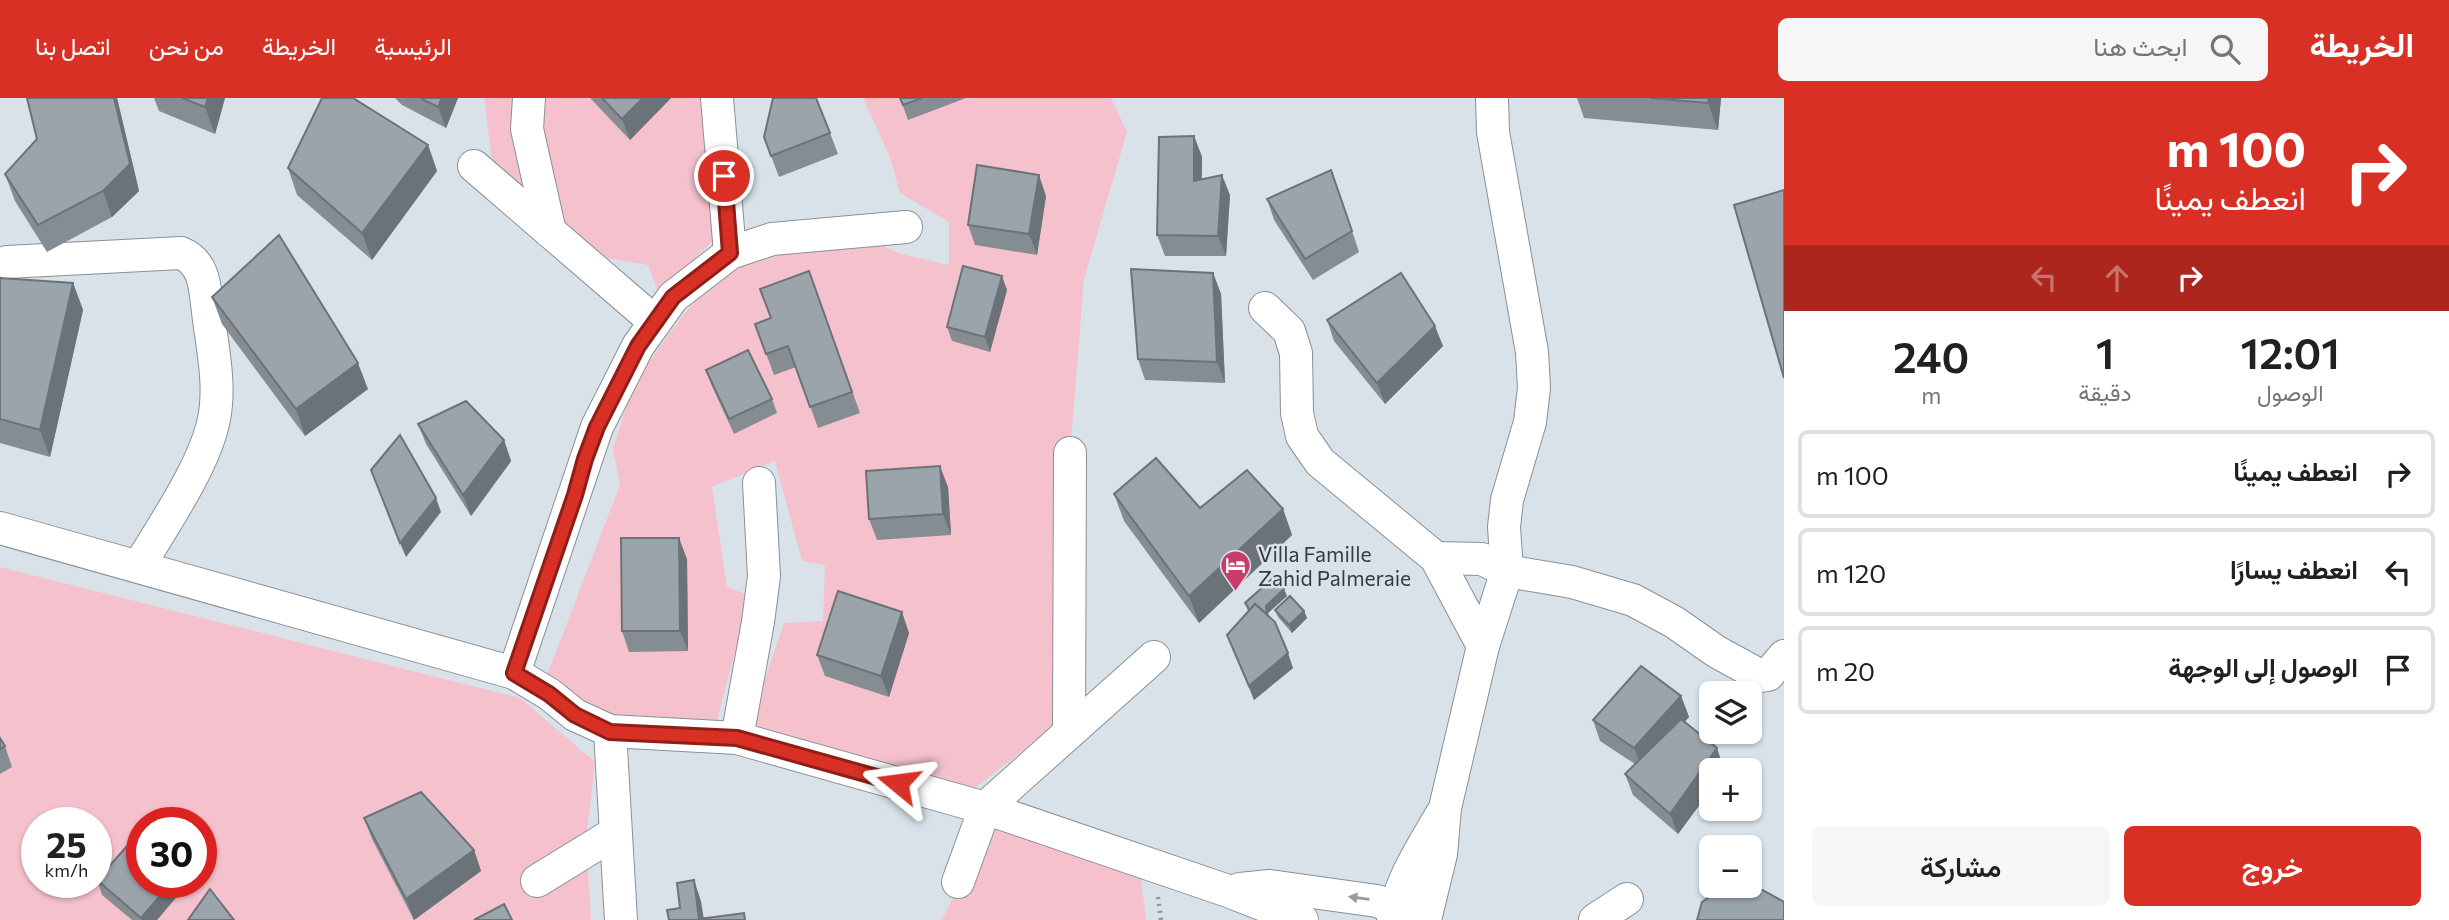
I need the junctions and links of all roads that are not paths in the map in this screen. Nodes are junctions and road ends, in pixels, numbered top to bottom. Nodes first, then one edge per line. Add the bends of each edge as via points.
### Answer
1 (529, 98) edge
2 (717, 98) edge
3 (1492, 98) edge
4 (474, 166) dead end
5 (906, 227) dead end
6 (550, 232) junction
7 (730, 253) junction
8 (7, 262) dead end
9 (1265, 308) dead end
10 (655, 322) junction
11 (1070, 453) dead end
12 (759, 483) dead end
13 (0, 528) edge
14 (1436, 558) junction
15 (139, 566) junction
16 (1507, 571) junction
17 (1483, 646) junction
18 (1784, 656) edge
19 (1154, 657) dead end
20 (514, 673) junction
21 (610, 732) junction
22 (1069, 733) junction
23 (737, 738) junction
24 (1445, 807) junction
25 (985, 808) junction
26 (615, 833) junction
27 (537, 881) dead end
28 (958, 882) dead end
29 (1228, 891) junction
30 (1627, 899) dead end
31 (1394, 914) edge
32 (621, 920) edge
33 (1302, 920) edge
34 (1424, 920) edge
35 (1595, 920) edge

1 - 6 street via 527,129
2 - 7 street
3 - 16 street via 1493,132 1532,352 1534,388 1530,422 1507,500
4 - 6 street
5 - 7 street via 772,239
6 - 10 street
7 - 10 street via 673,297
8 - 15 street via 181,253 193,258 201,270 216,377 215,416 207,448
9 - 14 street via 1289,331 1296,354 1302,436 1320,462
10 - 20 street via 597,427
11 - 22 street
12 - 23 street via 764,576
13 - 15 street
14 - 16 street via 1482,559
14 - 17 street
15 - 20 street
16 - 17 street
16 - 18 street via 1572,582 1633,600 1760,676 1768,675
17 - 24 street
19 - 22 street
20 - 21 street via 575,715
21 - 23 street
21 - 26 street
22 - 25 street
23 - 25 street
24 - 31 street via 1414,861
24 - 34 street via 1441,854
25 - 28 street
25 - 29 street
26 - 27 street
26 - 32 street
31 -> 29 street via 1377,901 1270,886
29 - 33 street
30 - 35 street
31 - 34 street

